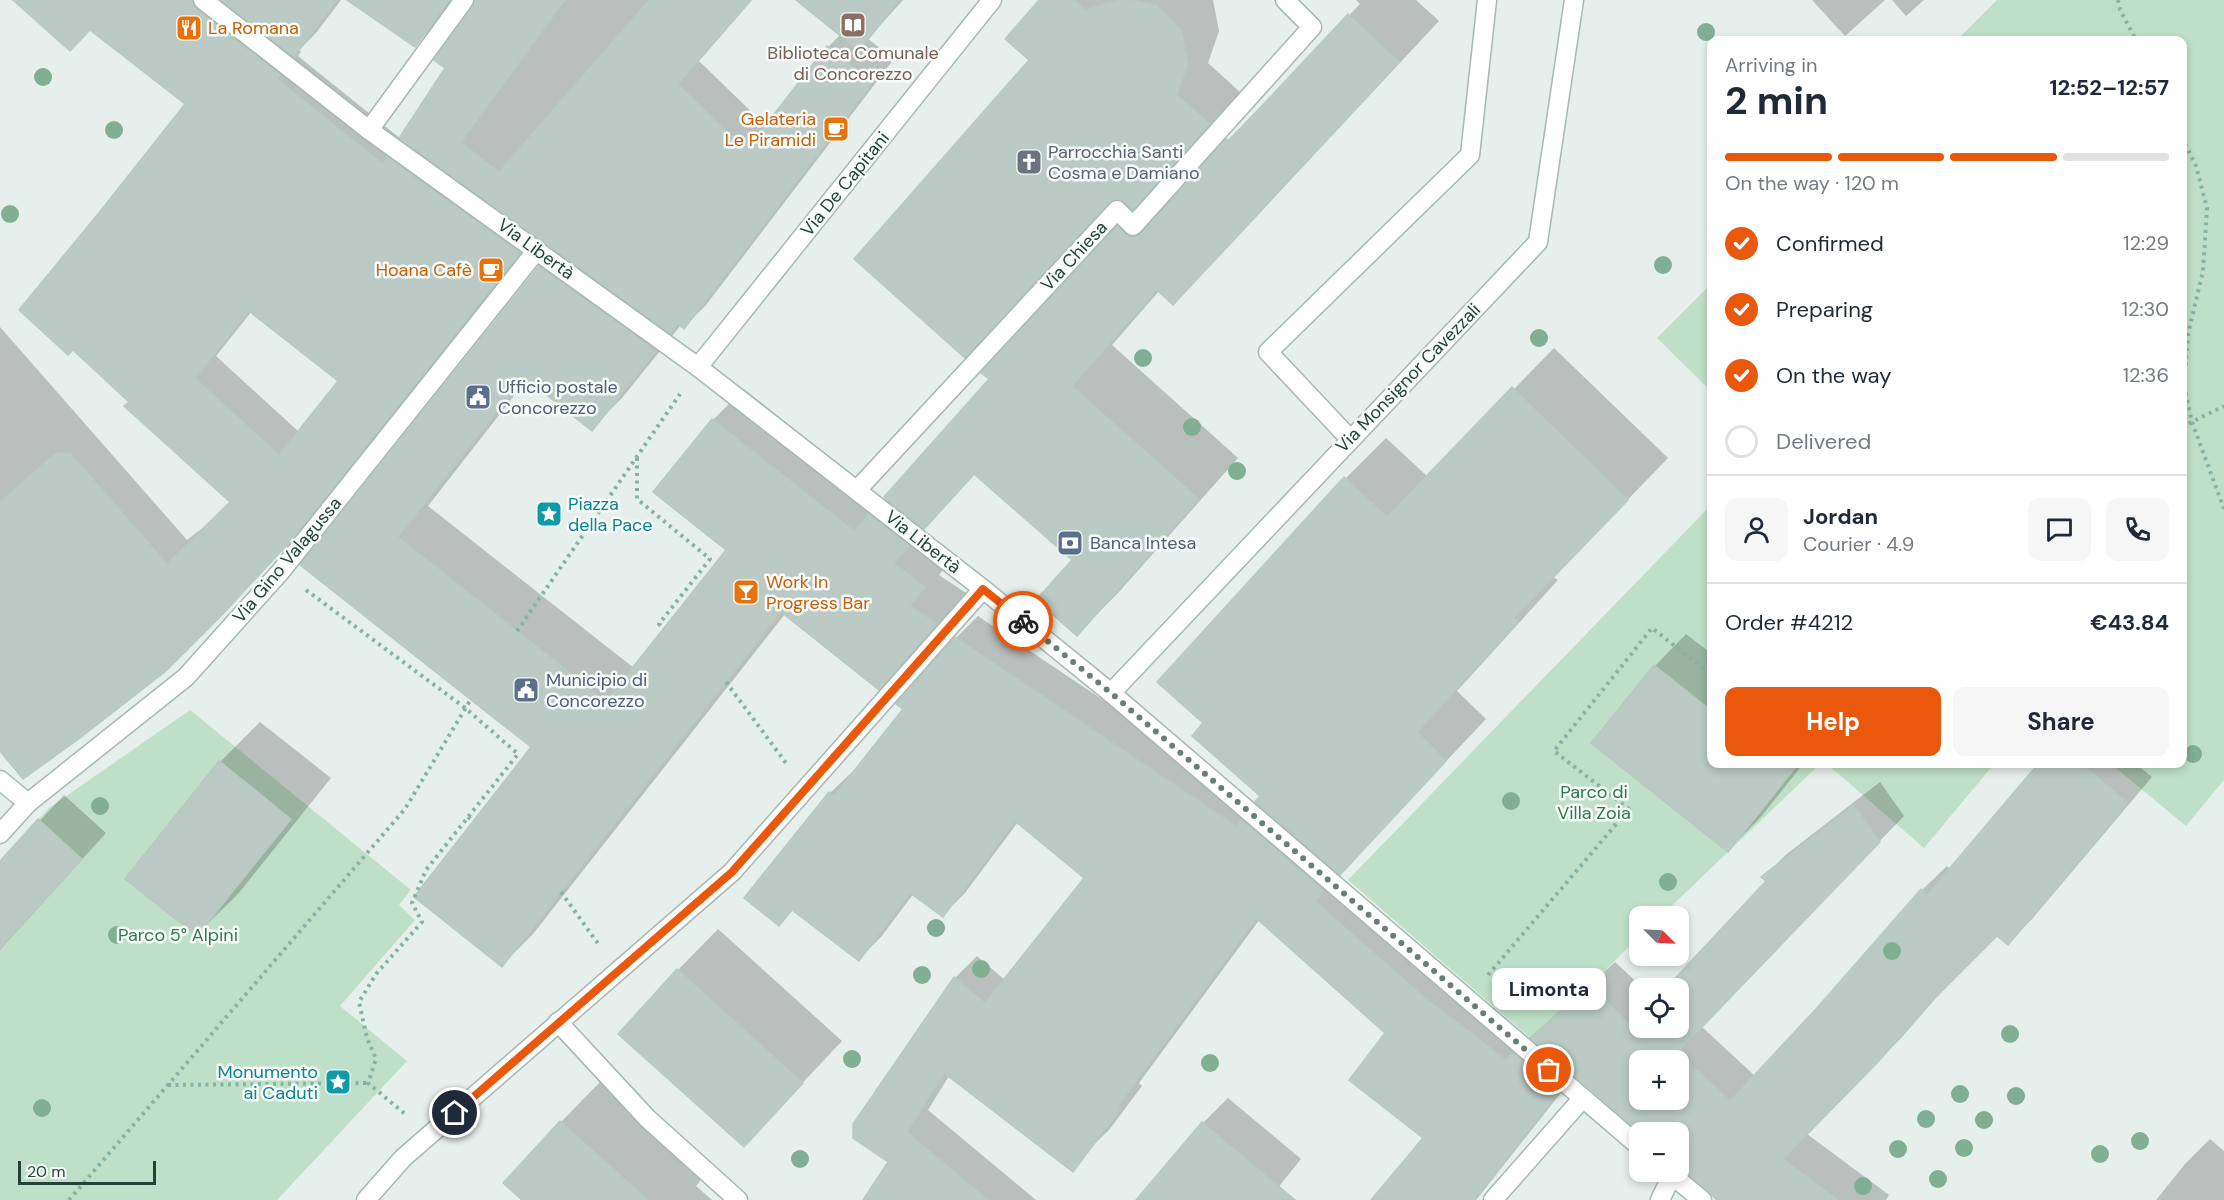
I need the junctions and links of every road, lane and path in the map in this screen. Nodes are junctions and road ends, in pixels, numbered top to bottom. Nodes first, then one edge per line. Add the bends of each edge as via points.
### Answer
1 (203, 0) edge
2 (464, 0) edge
3 (992, 0) edge
4 (1285, 0) edge
5 (1487, 0) edge
6 (1574, 0) edge
7 (2118, 0) edge
8 (2134, 36) edge
9 (369, 130) junction
10 (2187, 147) edge
11 (537, 250) junction
12 (2187, 347) edge
13 (698, 367) junction
14 (2187, 400) edge
15 (2224, 406) edge
16 (2192, 423) junction
17 (2187, 425) edge
18 (1350, 439) junction
19 (637, 457) junction
20 (857, 490) junction
21 (2224, 509) edge
22 (281, 572) junction
23 (983, 589) junction
24 (664, 629) dead end
25 (517, 631) dead end
26 (1707, 671) edge
27 (726, 682) dead end
28 (1111, 693) junction
29 (471, 699) dead end
30 (464, 707) junction
31 (0, 780) edge
32 (805, 789) junction
33 (28, 803) junction
34 (468, 817) junction
35 (473, 821) dead end
36 (0, 834) edge
37 (561, 892) dead end
38 (605, 952) dead end
39 (1467, 1000) junction
40 (558, 1022) junction
41 (369, 1083) junction
42 (168, 1085) junction
43 (1582, 1099) junction
44 (410, 1118) dead end
45 (1629, 1138) edge
46 (1667, 1182) edge
47 (1681, 1182) edge
48 (69, 1200) edge
49 (366, 1200) edge
50 (738, 1200) edge
51 (1493, 1200) edge
52 (1660, 1200) edge
53 (1702, 1200) edge

1 - 9 street, Via Libertà
2 - 9 street
3 - 13 street, Via De Capitani
4 - 20 street, Via Chiesa via 1312,27 1133,226 1117,210
5 - 18 street via 1470,154 1268,352
6 - 18 street, Via Monsignor Cavezzali via 1538,242
7 - 8 path
9 - 11 street, Via Libertà
10 - 12 path via 2207,208 2203,271
11 - 13 street, Via Libertà
11 - 22 street, Via Gino Valagussa
13 - 19 path
13 - 20 street, Via Libertà
14 - 16 path
15 - 16 path
16 - 17 path
16 - 21 path
18 - 28 street, Via Monsignor Cavezzali
19 - 24 path via 637,499 710,558 659,624
19 - 25 path
20 - 23 street, Via Libertà
22 - 30 path
22 - 33 street, Via Gino Valagussa via 186,677
23 - 28 street, Via Libertà
23 - 32 street
26 - 39 path via 1652,628 1554,751 1629,809
27 - 32 path
28 - 39 street, Via Libertà
29 - 30 path
30 - 34 path via 518,754
30 - 42 path via 405,809
31 - 33 street
32 - 40 street via 732,872
33 - 36 street, Via Gino Valagussa
34 - 35 path
34 - 41 path via 422,878 412,903 422,922 376,974 359,1002 376,1059
37 - 38 path
39 - 43 street, Via Libertà
40 - 49 street via 403,1158
40 - 50 street via 647,1118
41 - 42 path
41 - 44 path
42 - 48 path
43 - 45 street, Via Libertà
43 - 51 street
46 - 52 street
47 - 53 street

